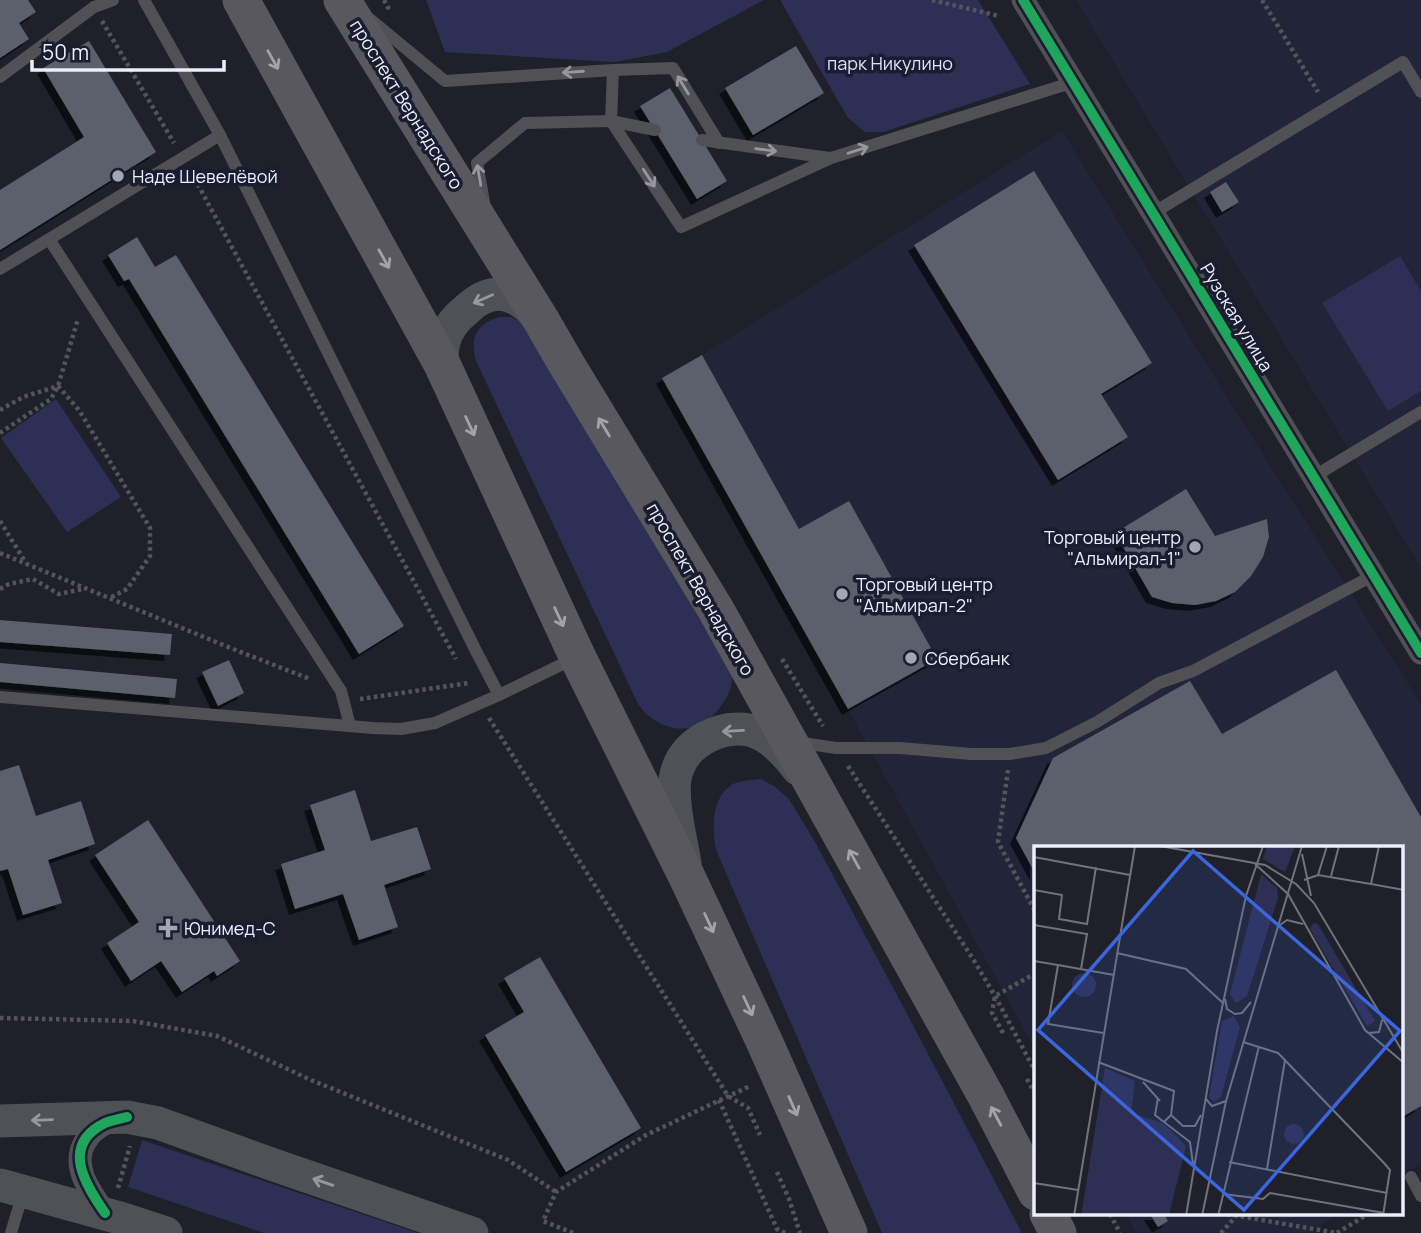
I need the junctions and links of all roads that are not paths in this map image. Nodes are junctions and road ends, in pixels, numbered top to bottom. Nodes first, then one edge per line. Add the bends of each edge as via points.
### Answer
1 (113, 0) edge
2 (144, 0) edge
3 (241, 0) edge
4 (344, 0) edge
5 (1023, 0) edge
6 (613, 70) junction
7 (0, 77) edge
8 (1074, 82) junction
9 (1421, 92) edge
10 (611, 121) junction
11 (655, 130) dead end
12 (220, 135) junction
13 (702, 140) dead end
14 (719, 143) junction
15 (831, 158) junction
16 (1153, 213) junction
17 (49, 239) junction
18 (492, 242) junction
19 (0, 269) edge
20 (541, 320) junction
21 (442, 364) junction
22 (1421, 412) edge
23 (1314, 477) junction
24 (1374, 575) junction
25 (1421, 653) edge
26 (578, 656) junction
27 (499, 695) junction
28 (0, 697) edge
29 (350, 726) junction
30 (788, 741) junction
31 (821, 799) junction
32 (687, 877) junction
33 (132, 1117) junction
34 (0, 1121) edge
35 (1412, 1177) dead end
36 (12, 1188) edge
37 (1034, 1188) edge
38 (1421, 1196) edge
39 (107, 1215) junction
40 (836, 1216) edge
41 (1049, 1216) edge
42 (11, 1233) edge
43 (166, 1233) edge
44 (472, 1233) edge
45 (849, 1233) edge
46 (1058, 1233) edge

1 - 7 lane via 94,7
2 - 12 lane
3 -> 21 main road
6 -> 4 lane via 444,81
4 - 18 main road, проспект Вернадского
5 - 8 street, Рузская улица
6 - 10 lane
14 -> 6 lane via 673,68
15 -> 8 lane
8 - 16 street, Рузская улица
9 - 16 lane via 1403,62
10 - 11 lane
10 -> 15 lane via 681,227
18 -> 10 lane via 477,163 525,122
12 - 17 lane
12 - 27 lane
13 - 14 lane
14 -> 15 lane
16 - 23 street, Рузская улица
17 - 19 lane
17 - 29 lane via 341,691
18 - 20 main road, проспект Вернадского
20 -> 21 main road via 517,299 498,293 481,297 453,322 444,341
30 -> 20 main road, проспект Вернадского via 716,610
21 -> 26 main road
22 - 23 lane
23 - 24 street, Рузская улица
24 - 25 street, Рузская улица
24 - 30 lane via 1193,671 1159,683 1046,748 971,754 836,748
26 - 27 lane
26 - 32 main road
27 - 29 lane via 435,723 401,729
28 - 29 lane
30 - 31 main road, проспект Вернадского
31 -> 32 main road via 785,752 766,738 749,730 726,730 705,737 678,767 673,789
37 -> 31 main road, проспект Вернадского
32 -> 40 main road via 765,1043
33 -> 34 main road
33 - 39 street via 106,1123 92,1132 79,1158 89,1189
44 -> 33 main road
35 - 38 lane
36 - 39 main road
36 - 42 lane
39 - 43 main road
40 - 45 main road
41 - 46 main road

